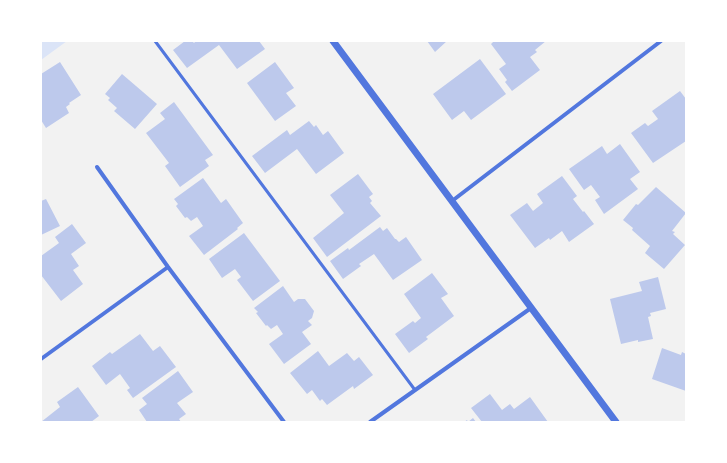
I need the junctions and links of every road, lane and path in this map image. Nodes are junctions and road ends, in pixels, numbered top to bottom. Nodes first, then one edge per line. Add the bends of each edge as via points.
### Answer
1 (155, 41) edge
2 (332, 41) edge
3 (661, 41) edge
4 (97, 167) dead end
5 (452, 201) junction
6 (168, 267) junction
7 (531, 308) junction
8 (41, 359) edge
9 (415, 390) junction
10 (284, 422) edge
11 (370, 422) edge
12 (616, 422) edge

1 - 9 lane
2 - 5 street
3 - 5 street
4 - 6 street
5 - 7 street
6 - 8 street
6 - 10 street
7 - 9 street
7 - 12 street
9 - 11 street

